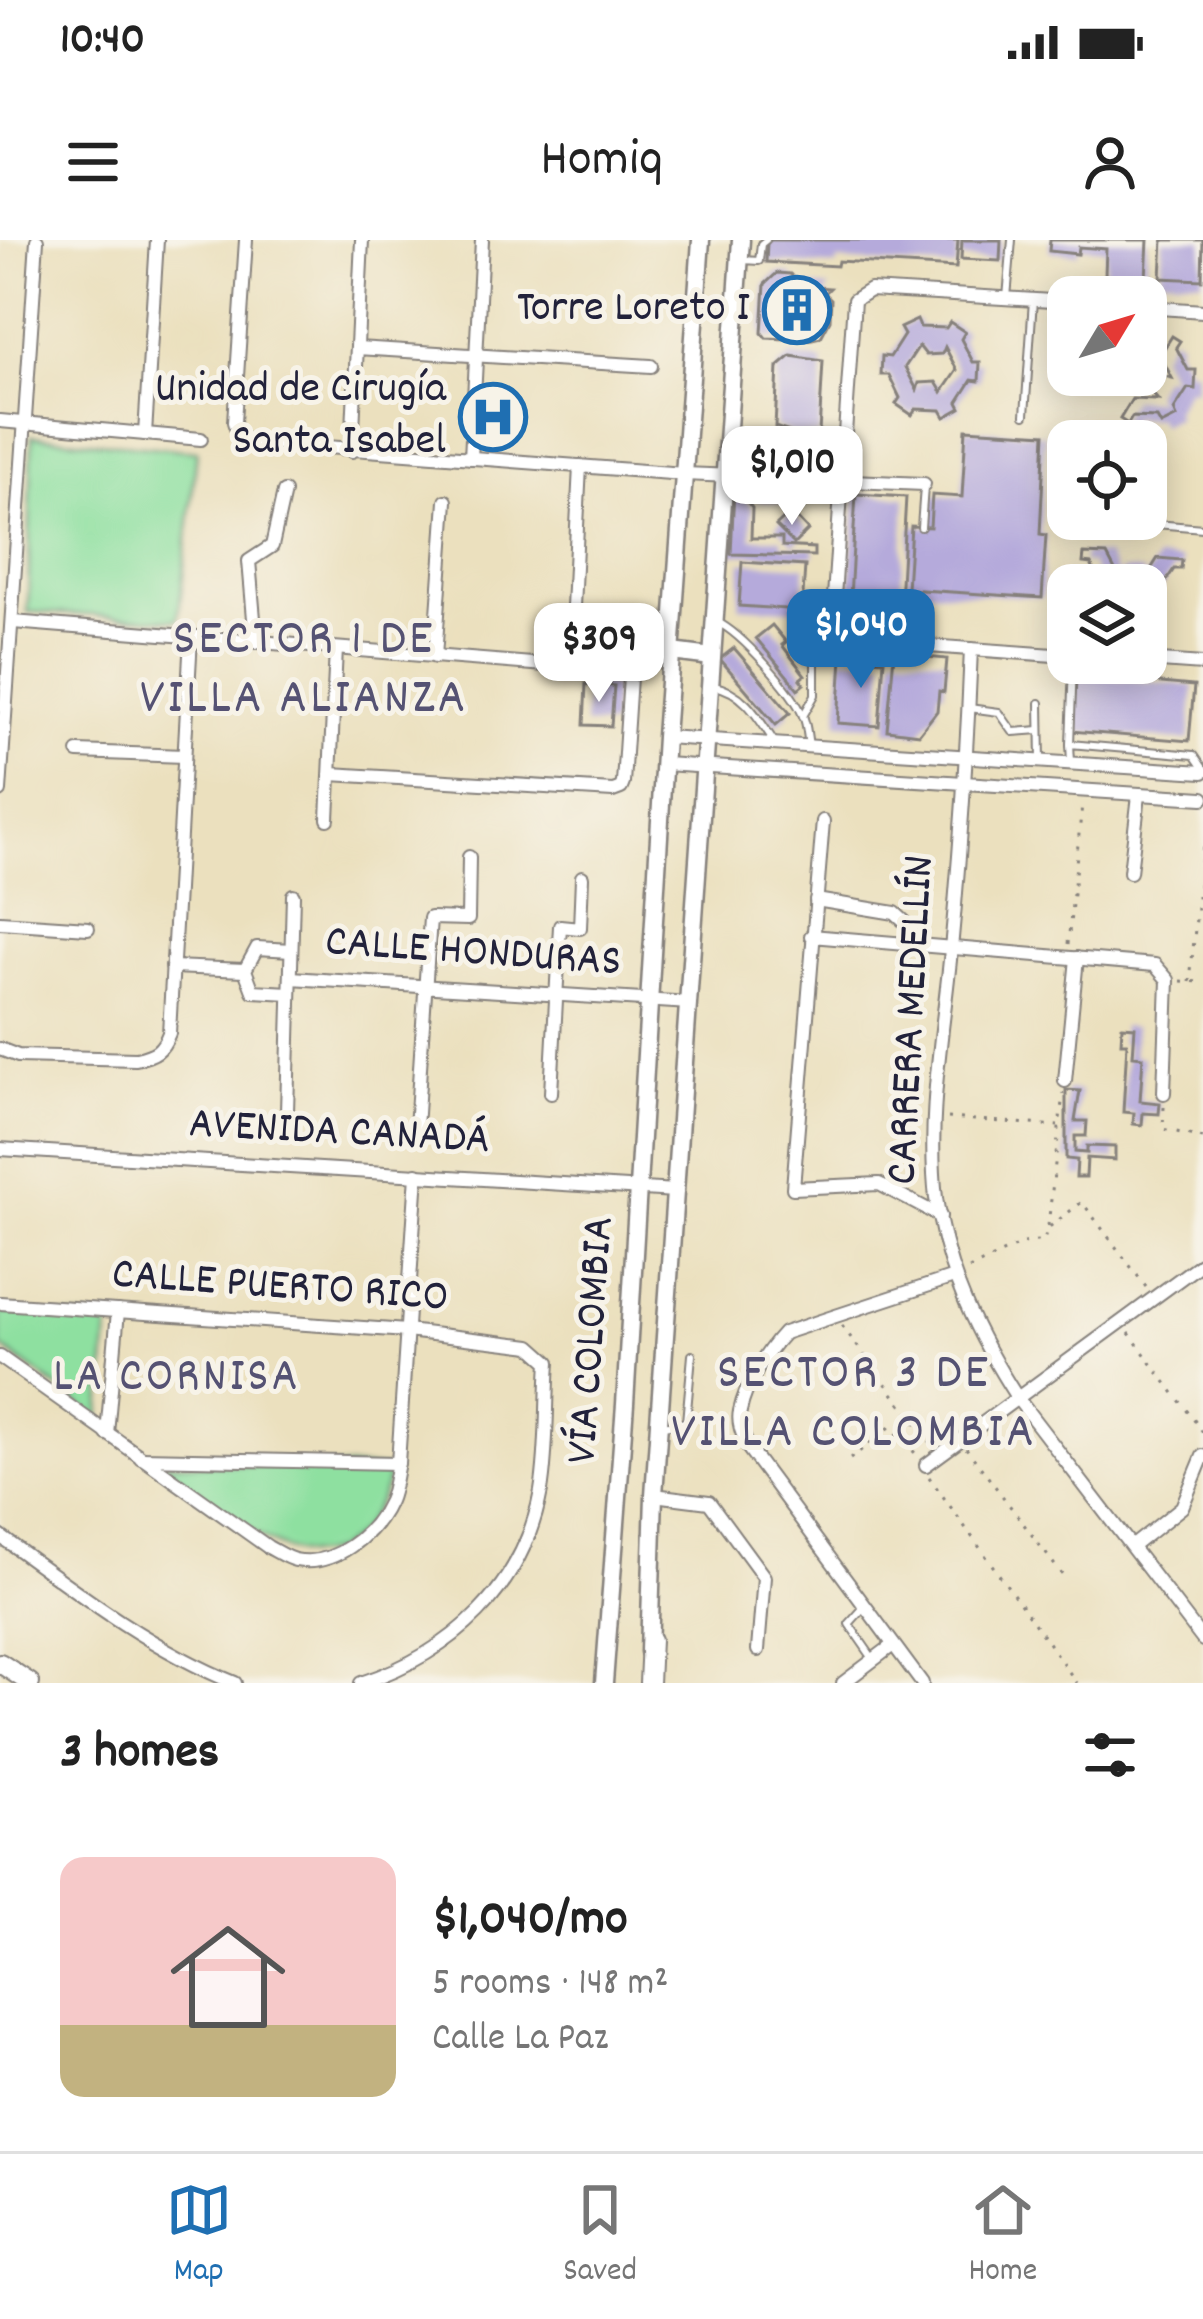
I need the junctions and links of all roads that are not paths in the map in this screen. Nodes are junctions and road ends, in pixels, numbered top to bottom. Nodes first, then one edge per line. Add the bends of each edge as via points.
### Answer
1 (37, 240) edge
2 (157, 240) edge
3 (245, 240) edge
4 (362, 240) edge
5 (482, 240) edge
6 (766, 240) edge
7 (1012, 240) edge
8 (700, 243) edge
9 (741, 250) edge
10 (1007, 298) junction
11 (1033, 300) junction
12 (1047, 301) edge
13 (1167, 308) edge
14 (1203, 311) edge
15 (356, 348) junction
16 (478, 355) junction
17 (651, 365) dead end
18 (1025, 415) dead end
19 (0, 421) edge
20 (22, 422) junction
21 (145, 434) junction
22 (201, 440) dead end
23 (352, 451) junction
24 (471, 458) junction
25 (580, 466) junction
26 (684, 474) junction
27 (727, 476) junction
28 (842, 480) junction
29 (924, 484) joint
30 (284, 492) dead end
31 (446, 501) dead end
32 (1167, 525) edge
33 (922, 527) dead end
34 (1203, 528) edge
35 (714, 620) junction
36 (13, 622) junction
37 (190, 637) junction
38 (256, 642) junction
39 (815, 646) dead end
40 (336, 649) junction
41 (971, 649) junction
42 (672, 652) junction
43 (435, 657) junction
44 (712, 657) junction
45 (1047, 657) edge
46 (1167, 661) edge
47 (1203, 664) edge
48 (570, 667) junction
49 (1071, 684) edge
50 (710, 685) junction
51 (4, 703) edge
52 (1040, 703) dead end
53 (969, 708) junction
54 (803, 716) junction
55 (1040, 730) junction
56 (664, 737) junction
57 (706, 739) junction
58 (775, 743) junction
59 (1070, 744) junction
60 (809, 745) junction
61 (78, 752) dead end
62 (184, 755) junction
63 (968, 755) junction
64 (1041, 761) junction
65 (1072, 763) junction
66 (664, 764) junction
67 (705, 766) junction
68 (1203, 770) edge
69 (331, 774) junction
70 (964, 780) junction
71 (0, 790) edge
72 (1139, 795) junction
73 (1203, 798) edge
74 (328, 819) dead end
75 (823, 821) dead end
76 (469, 857) dead end
77 (1130, 872) dead end
78 (582, 877) dead end
79 (293, 895) dead end
80 (816, 900) junction
81 (0, 922) edge
82 (88, 928) dead end
83 (811, 936) junction
84 (914, 944) junction
85 (951, 946) junction
86 (291, 950) junction
87 (1071, 958) junction
88 (172, 967) junction
89 (245, 970) junction
90 (290, 985) junction
91 (425, 987) junction
92 (556, 996) junction
93 (650, 1002) junction
94 (690, 1003) junction
95 (0, 1049) edge
96 (1065, 1081) road end
97 (551, 1093) dead end
98 (1164, 1094) road end
99 (286, 1112) dead end
100 (416, 1128) dead end
101 (0, 1149) edge
102 (417, 1174) junction
103 (638, 1188) junction
104 (675, 1191) junction
105 (940, 1216) junction
106 (1203, 1262) edge
107 (954, 1276) junction
108 (0, 1303) edge
109 (118, 1311) junction
110 (406, 1331) junction
111 (692, 1355) dead end
112 (0, 1357) edge
113 (1018, 1400) junction
114 (659, 1426) junction
115 (107, 1434) junction
116 (1203, 1456) edge
117 (141, 1458) junction
118 (398, 1463) junction
119 (926, 1465) road end
120 (654, 1495) junction
121 (0, 1537) edge
122 (1132, 1546) junction
123 (865, 1606) junction
124 (651, 1640) joint
125 (1203, 1640) edge
126 (893, 1645) junction
127 (758, 1650) dead end
128 (874, 1660) junction
129 (0, 1663) edge
130 (30, 1683) edge
131 (235, 1683) edge
132 (361, 1683) edge
133 (604, 1683) edge
134 (647, 1683) edge
135 (843, 1683) edge
136 (922, 1683) edge

1 - 20 street
2 - 21 street
3 - 23 street via 238,434
4 - 15 street
5 - 16 street
6 - 9 lane via 759,261
7 - 10 lane
8 - 26 main road, VÍA COLOMBIA
9 - 27 main road, VÍA COLOMBIA
10 - 11 street
10 - 28 street via 860,293
11 - 12 street
11 - 18 lane
13 - 14 street
15 - 16 street
15 - 23 street
16 - 17 street
16 - 24 street
19 - 20 street
20 - 21 street
20 - 36 street
21 - 22 street
23 - 24 street
24 - 25 street
25 - 26 street
25 - 48 street
26 - 27 street
26 - 42 main road, VÍA COLOMBIA
27 - 28 street
27 - 35 main road, VÍA COLOMBIA
28 - 29 street
28 - 41 street via 838,631 858,641
29 - 33 lane
30 - 38 street via 272,546 249,561
31 - 43 street
32 - 34 lane
35 - 44 main road, VÍA COLOMBIA
35 - 54 lane via 764,665
36 - 37 street
36 - 51 street
37 - 38 street
37 - 62 street
38 - 40 street
39 - 54 lane via 814,695
40 - 43 street
40 - 69 street
41 - 45 street
41 - 53 street, CARRERA MEDELLÍN
42 - 44 main road
42 - 56 main road, VÍA COLOMBIA
43 - 48 street
44 - 50 main road, VÍA COLOMBIA
46 - 47 street
48 - 69 street via 630,677 621,788
49 - 59 lane
50 - 57 main road, VÍA COLOMBIA
50 - 58 lane via 750,707
51 - 71 street
52 - 55 lane
53 - 55 lane via 999,712 1013,732
53 - 63 street, CARRERA MEDELLÍN
54 - 60 lane
55 - 64 lane
56 - 57 street
56 - 66 main road, VÍA COLOMBIA
57 - 58 street
57 - 67 main road, VÍA COLOMBIA
58 - 60 street
59 - 65 lane
59 - 68 lane via 1194,755
60 - 63 street
61 - 62 street
62 - 88 street
63 - 64 street
63 - 70 street, CARRERA MEDELLÍN
64 - 65 street
65 - 68 street
66 - 67 street
66 - 93 main road, VÍA COLOMBIA
67 - 70 street
67 - 94 main road, VÍA COLOMBIA
69 - 74 street
70 - 72 street
70 - 85 street, CARRERA MEDELLÍN
72 - 73 street
72 - 77 street
75 - 80 street
76 - 91 street via 468,919 430,917
78 - 92 street via 580,928 560,926
79 - 86 street
80 - 83 street
80 - 84 street via 901,916
81 - 82 street
83 - 84 street
83 - 105 street via 793,1188 879,1184
84 - 85 street
85 - 87 street
85 - 105 street, CARRERA MEDELLÍN via 933,1139
86 - 89 street, CALLE HONDURAS via 257,948
86 - 90 street
87 - 96 street
87 - 98 street via 1155,965 1168,980
88 - 89 street, CALLE HONDURAS
88 - 95 street via 169,1033 154,1055
89 - 90 street, CALLE HONDURAS via 254,991
90 - 91 street, CALLE HONDURAS
90 - 99 street
91 - 92 street, CALLE HONDURAS
91 - 100 street
92 - 93 street, CALLE HONDURAS
92 - 97 street
93 - 94 street
93 - 103 main road, VÍA COLOMBIA
94 - 104 main road, VÍA COLOMBIA
101 - 102 street, AVENIDA CANADÁ
102 - 103 street, AVENIDA CANADÁ
102 - 110 street
103 - 104 street, AVENIDA CANADÁ
103 - 133 main road, VÍA COLOMBIA
104 - 114 main road, VÍA COLOMBIA
105 - 107 street, CARRERA MEDELLÍN
106 - 113 street
107 - 113 street, CARRERA MEDELLÍN
107 - 123 street via 784,1334 740,1409 749,1449
108 - 109 street, CALLE PUERTO RICO
109 - 110 street, CALLE PUERTO RICO
109 - 115 street
110 - 118 street
110 - 132 street, CALLE PUERTO RICO via 531,1346 549,1362 541,1492 520,1554 492,1601 404,1669
111 - 114 lane via 686,1422
112 - 115 street
113 - 119 street
113 - 122 street, CARRERA MEDELLÍN
114 - 120 main road, VÍA COLOMBIA
115 - 117 street
116 - 122 street via 1182,1508
117 - 118 street
117 - 118 street via 294,1560 319,1559 369,1532 389,1501
120 - 124 main road, VÍA COLOMBIA
120 - 127 street via 709,1502 764,1577
121 - 131 street via 108,1615
122 - 125 street, CARRERA MEDELLÍN
123 - 126 street
123 - 128 lane via 849,1624
124 - 134 main road
126 - 128 street
126 - 136 street
128 - 135 street
129 - 130 main road

